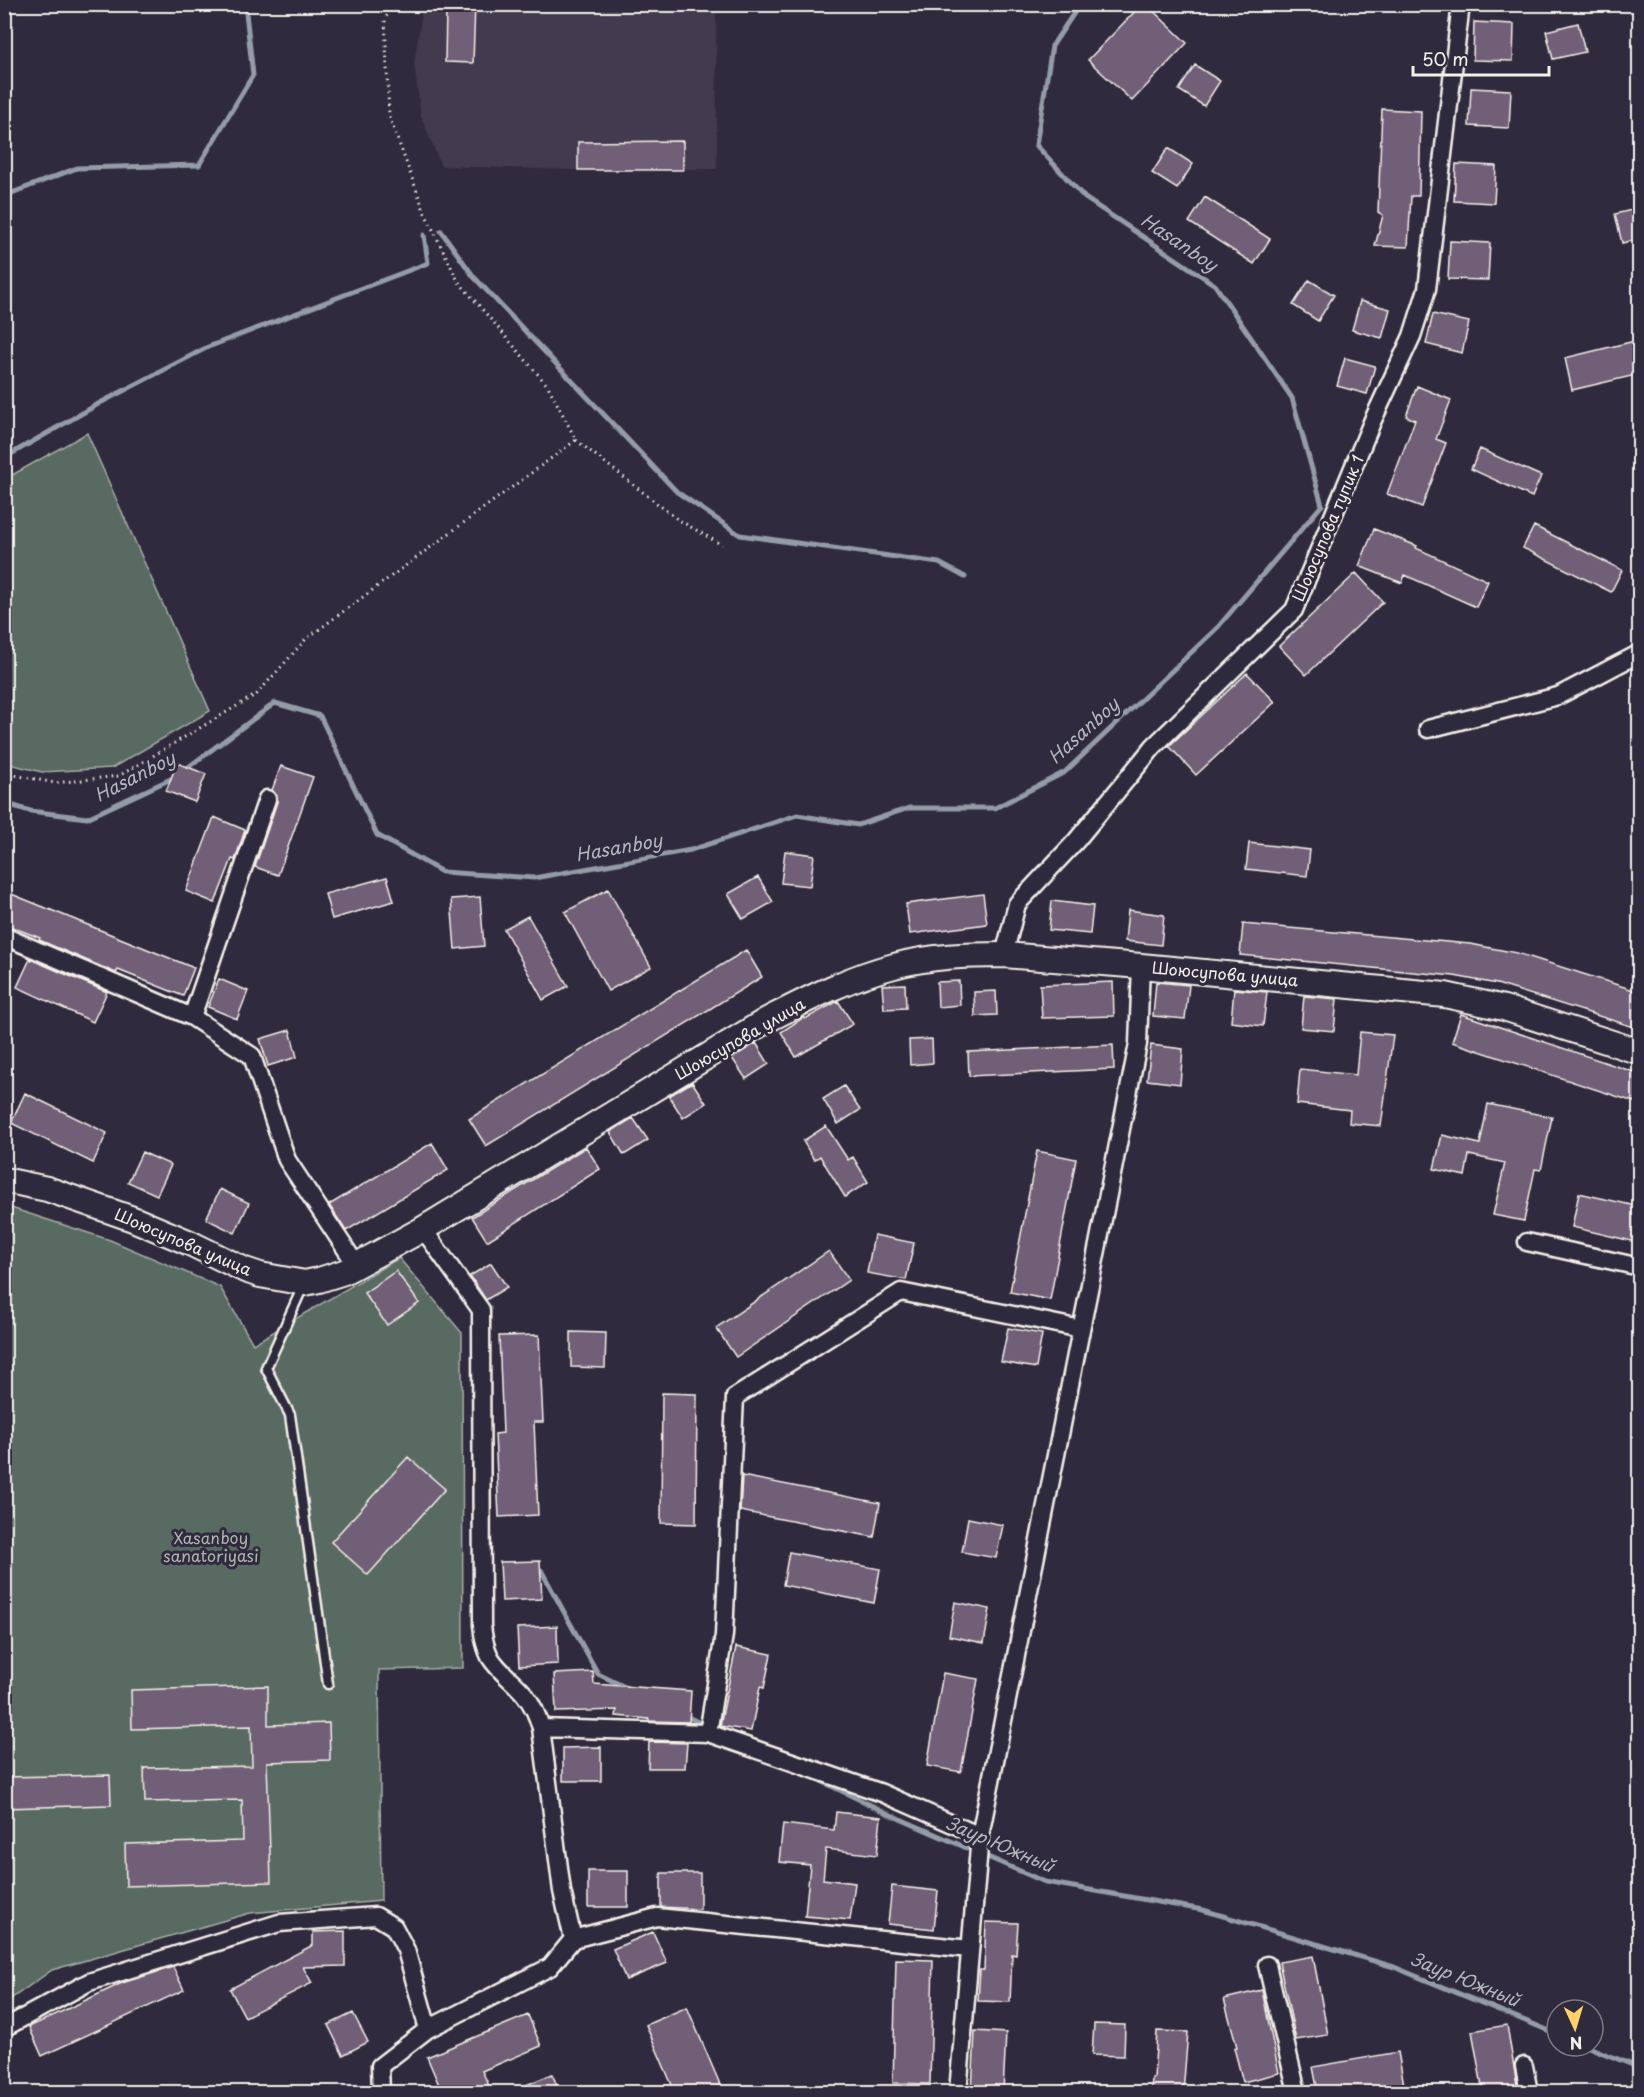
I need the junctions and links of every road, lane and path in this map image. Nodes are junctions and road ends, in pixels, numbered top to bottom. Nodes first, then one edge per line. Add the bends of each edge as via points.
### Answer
1 (394, 4) edge
2 (1461, 4) edge
3 (576, 440) junction
4 (722, 545) dead end
5 (1640, 653) edge
6 (1428, 729) dead end
7 (4, 773) edge
8 (267, 799) dead end
9 (4, 936) edge
10 (1004, 955) junction
11 (1141, 966) junction
12 (192, 1017) junction
13 (1640, 1052) edge
14 (4, 1180) edge
15 (423, 1229) junction
16 (1527, 1242) dead end
17 (357, 1266) junction
18 (1640, 1267) edge
19 (305, 1283) junction
20 (1081, 1329) junction
21 (328, 1684) dead end
22 (542, 1728) junction
23 (708, 1734) junction
24 (980, 1836) junction
25 (573, 1938) junction
26 (970, 1949) junction
27 (1267, 1965) dead end
28 (4, 2028) edge
29 (429, 2029) junction
30 (1524, 2066) dead end
31 (381, 2092) edge
32 (958, 2092) edge
33 (1298, 2092) edge
34 (1529, 2092) edge

1 - 3 path via 385,18 389,116 425,213 458,281 548,386
2 - 10 street, Шоюсупова тупик 1 via 1427,289 1412,336 1294,610 1154,746 1076,841 1017,904
3 - 4 path via 677,519
3 - 7 path via 306,639 257,694 119,776 55,783
5 - 6 street via 1558,696
8 - 12 street
9 - 12 street
10 - 11 street, Шоюсупова улица
10 - 15 street, Шоюсупова улица via 951,956 895,965 803,1002
11 - 13 street, Шоюсупова улица via 1445,995 1504,1008
11 - 20 street via 1138,1044
12 - 17 street via 252,1056 287,1160
14 - 19 street, Шоюсупова улица via 47,1189 133,1219 245,1270
15 - 17 street, Шоюсупова улица
15 - 22 street via 482,1310 484,1641 499,1669 525,1695
16 - 18 street
17 - 19 street, Шоюсупова улица
19 - 21 lane via 266,1368 290,1415
20 - 23 street via 902,1292 735,1397 724,1635
20 - 24 street
22 - 23 street
22 - 25 street via 562,1891
23 - 24 street via 882,1793
24 - 26 street
25 - 26 street via 657,1917
25 - 29 street via 550,1967
26 - 32 street
27 - 33 street
28 - 29 street via 88,1982 279,1923 376,1916 393,1927 406,1950
29 - 31 street via 380,2066
30 - 34 street

